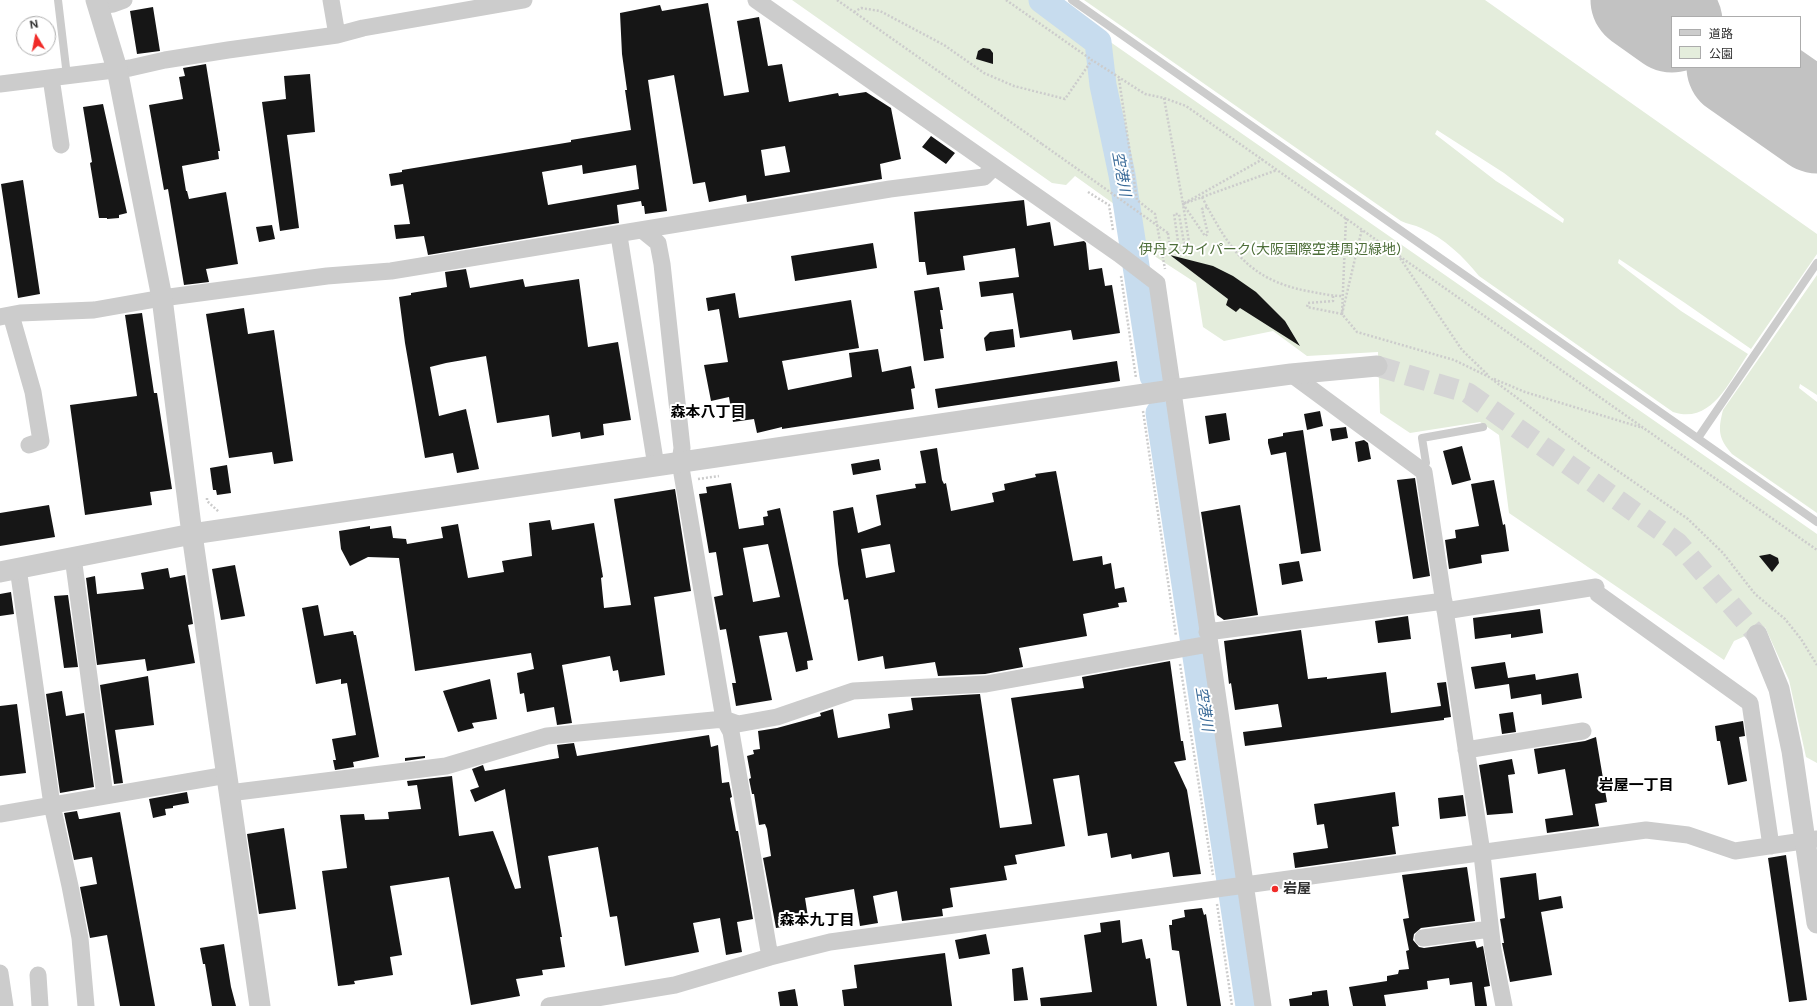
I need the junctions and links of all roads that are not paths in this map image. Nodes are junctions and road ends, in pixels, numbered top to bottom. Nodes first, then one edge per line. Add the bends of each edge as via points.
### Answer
1 (58, 0) edge
2 (120, 0) edge
3 (331, 0) edge
4 (524, 0) edge
5 (756, 0) edge
6 (1072, 0) edge
7 (97, 3) edge
8 (337, 35) junction
9 (117, 69) junction
10 (59, 77) junction
11 (0, 83) edge
12 (61, 145) dead end
13 (994, 167) junction
14 (642, 230) junction
15 (620, 242) dead end
16 (1817, 263) edge
17 (162, 298) junction
18 (6, 316) edge
19 (1377, 366) tunnel mouth
20 (1291, 374) junction
21 (1172, 390) junction
22 (1483, 427) dead end
23 (1698, 438) junction
24 (29, 445) dead end
25 (680, 462) junction
26 (656, 466) junction
27 (1421, 470) junction
28 (1817, 522) edge
29 (192, 534) junction
30 (73, 558) junction
31 (9, 570) edge
32 (1444, 606) junction
33 (1757, 635) tunnel mouth
34 (1206, 640) junction
35 (724, 719) junction
36 (1583, 731) dead end
37 (1466, 750) junction
38 (228, 784) junction
39 (106, 796) junction
40 (52, 805) junction
41 (0, 814) edge
42 (1811, 840) edge
43 (1772, 846) junction
44 (1480, 852) junction
45 (1242, 886) junction
46 (1817, 923) edge
47 (1490, 929) junction
48 (1423, 938) dead end
49 (770, 957) junction
50 (0, 973) edge
51 (38, 975) dead end
52 (5, 1006) edge
53 (40, 1006) edge
54 (86, 1006) edge
55 (260, 1006) edge
56 (550, 1006) edge
57 (1263, 1006) edge
58 (1504, 1006) edge

1 - 10 lane
2 - 7 street via 113,4
3 - 8 street
4 - 8 street via 363,28
5 - 13 street
6 - 23 lane
7 - 9 street
8 - 9 street
9 - 10 street
9 - 17 street
10 - 11 street
10 - 12 street
13 - 14 street via 984,177 890,189
13 - 21 street via 1156,283
14 - 17 street via 391,271 326,276
14 - 25 street via 658,243 662,264 682,448
15 - 26 street
16 - 23 lane
17 - 18 street via 94,310
17 - 29 street
18 - 24 street via 28,405 41,441
19 - 20 street
20 - 21 street
20 - 27 street
21 - 25 street
21 - 34 street
22 - 27 lane via 1422,438 1426,463
23 - 28 lane
25 - 26 street
25 - 35 street
26 - 29 street
27 - 32 street via 1424,472
29 - 30 street
29 - 38 street
30 - 31 street
30 - 39 street
31 - 40 street
32 - 34 street
32 - 37 street
32 - 43 street via 1597,591 1750,703
33 - 42 street via 1779,689
34 - 35 street via 1178,649 986,684 853,691 778,717 738,724
34 - 45 street
35 - 38 street via 547,736 446,766
35 - 49 street via 732,732
36 - 37 street
37 - 44 street
38 - 39 street
38 - 55 street
39 - 40 street
40 - 41 street
40 - 54 street via 80,938
42 - 43 street
42 - 46 street
43 - 44 street via 1735,851 1688,836 1646,830
44 - 45 street
44 - 47 street
45 - 49 street via 830,942
45 - 57 street
47 - 48 street
47 - 58 street
49 - 56 street via 675,985
50 - 52 street
51 - 53 street

